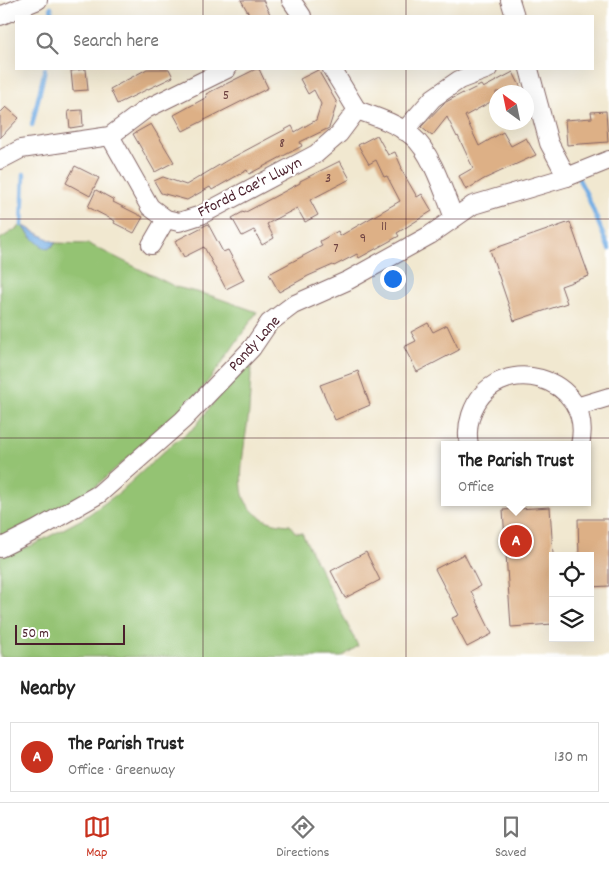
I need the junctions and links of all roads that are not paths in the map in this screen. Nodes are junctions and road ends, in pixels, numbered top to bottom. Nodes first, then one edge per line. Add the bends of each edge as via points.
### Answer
1 (38, 0) edge
2 (291, 0) edge
3 (510, 0) edge
4 (301, 15) edge
5 (514, 15) edge
6 (0, 16) edge
7 (225, 70) edge
8 (333, 70) edge
9 (485, 70) edge
10 (529, 70) edge
11 (357, 110) junction
12 (404, 131) junction
13 (110, 136) junction
14 (0, 160) edge
15 (609, 160) edge
16 (567, 177) junction
17 (454, 218) junction
18 (166, 219) junction
19 (151, 244) dead end
20 (609, 396) edge
21 (576, 408) junction
22 (470, 441) edge
23 (580, 441) edge
24 (0, 548) edge

1 - 6 street
2 - 4 street
3 - 5 street
7 - 13 street via 146,109
8 - 11 street
9 - 12 street via 460,80 433,98
10 - 16 street via 549,143
11 - 12 street
11 - 18 street, Ffordd Cae'r Llwyn via 339,134 316,154 201,215 179,222
12 - 17 street via 426,153
13 - 14 street via 22,149
13 - 18 street via 150,207
15 - 16 street, Pandy Lane
16 - 17 street, Pandy Lane via 473,205
17 - 24 street, Pandy Lane via 347,281 293,305 269,323 252,348 184,420 99,494
18 - 19 street
20 - 21 street
21 - 22 street via 566,393 552,382 535,376 517,376 500,381 474,406 468,423
21 - 23 street via 582,425

